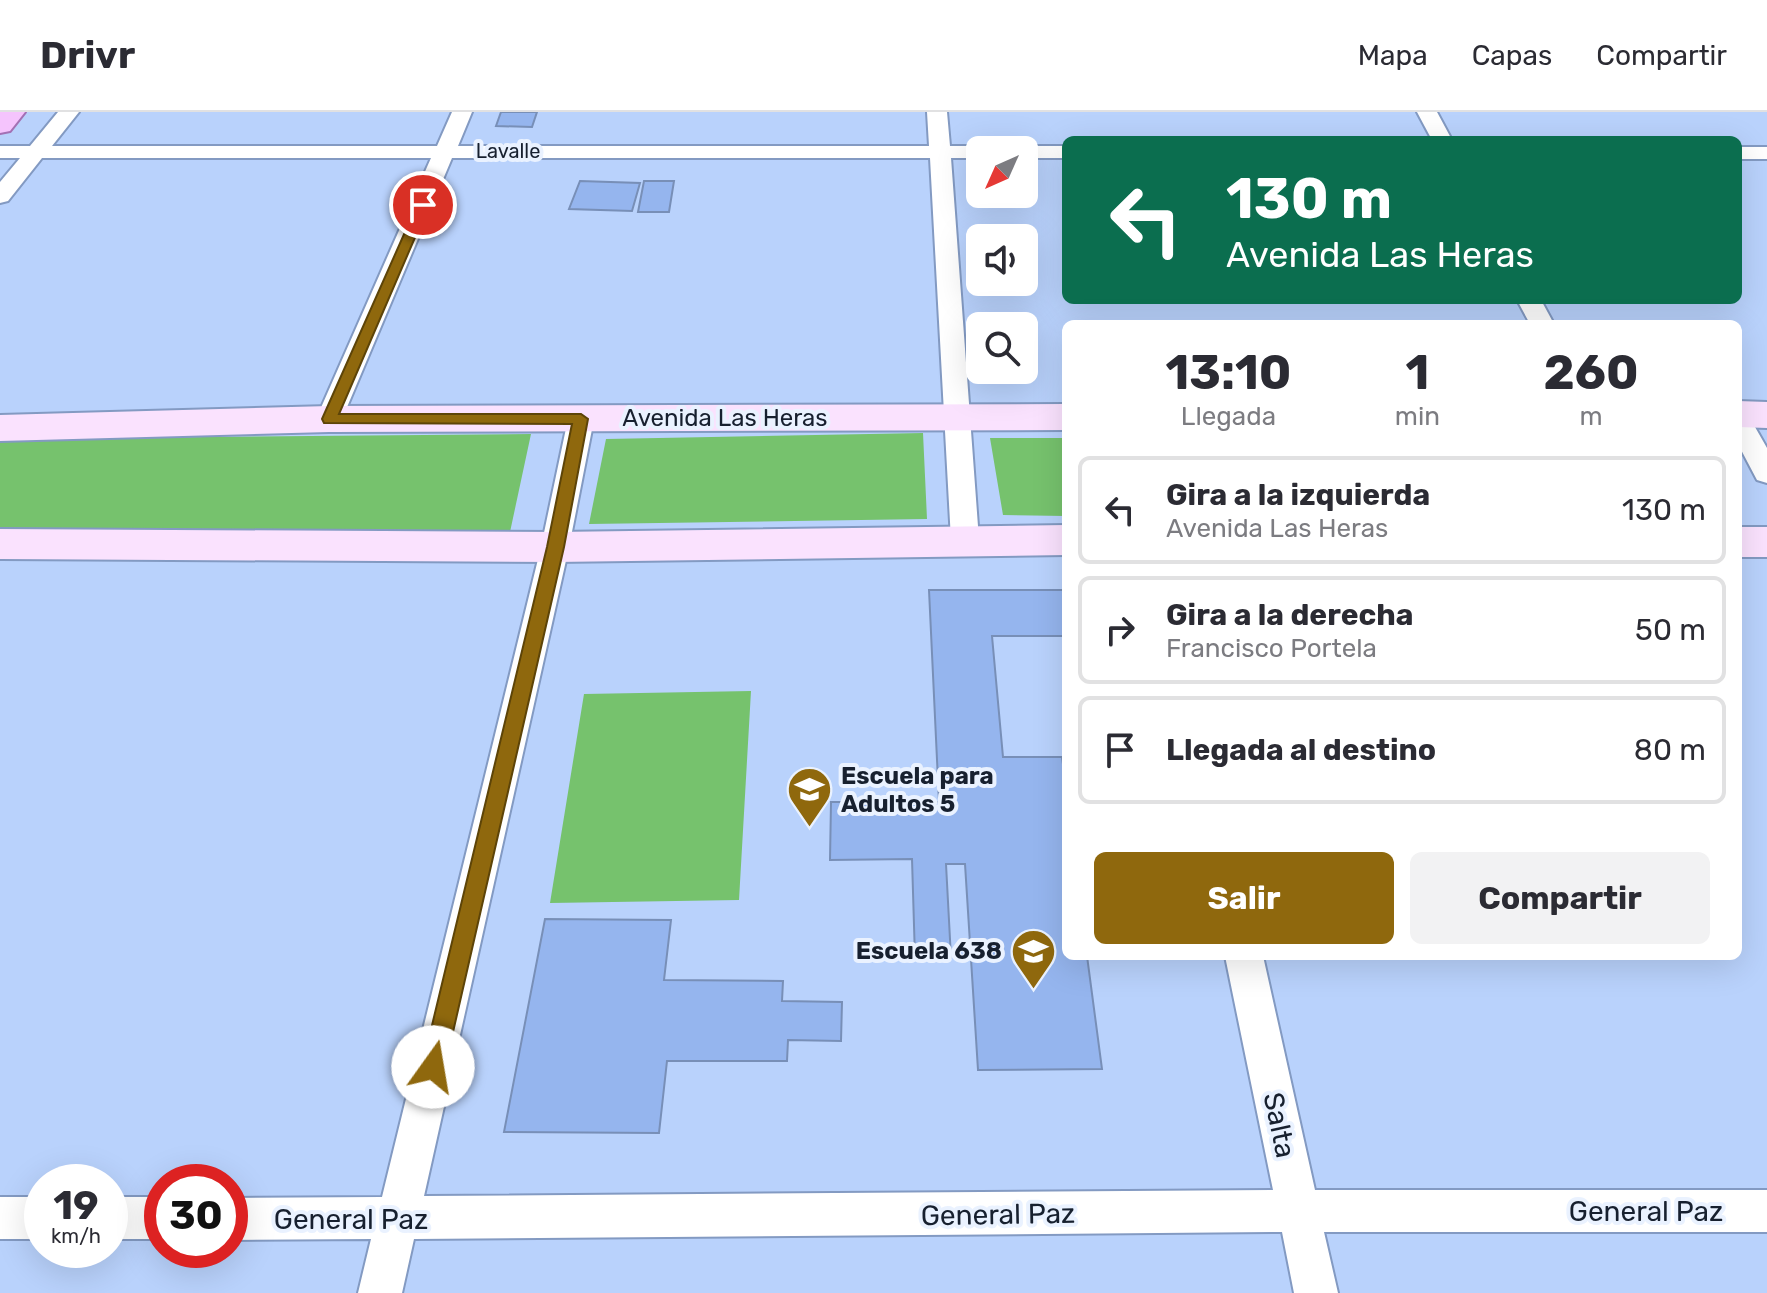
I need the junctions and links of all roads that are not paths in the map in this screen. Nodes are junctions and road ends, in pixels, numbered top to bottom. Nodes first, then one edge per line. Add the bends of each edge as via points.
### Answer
1 (11, 112) edge
2 (69, 112) edge
3 (462, 112) edge
4 (937, 112) edge
5 (1427, 112) edge
6 (0, 125) edge
7 (1440, 136) edge
8 (446, 151) junction
9 (0, 152) edge
10 (938, 152) junction
11 (966, 152) edge
12 (1038, 152) edge
13 (1062, 152) edge
14 (35, 153) junction
15 (1742, 153) edge
16 (1767, 153) edge
17 (0, 196) edge
18 (1767, 415) edge
19 (959, 417) junction
20 (1062, 417) edge
21 (1742, 417) edge
22 (329, 419) junction
23 (581, 419) junction
24 (1742, 425) edge
25 (0, 428) edge
26 (1767, 473) edge
27 (965, 540) junction
28 (1062, 540) edge
29 (1742, 542) edge
30 (1767, 542) edge
31 (0, 544) edge
32 (555, 547) junction
33 (1245, 960) edge
34 (1298, 1211) junction
35 (1767, 1211) edge
36 (0, 1218) edge
37 (24, 1218) edge
38 (248, 1219) edge
39 (398, 1220) junction
40 (380, 1293) edge
41 (1316, 1293) edge

1 - 6 main road
2 - 14 street
3 - 8 street
4 - 10 street
5 - 7 street
8 - 10 street, Lavalle
8 - 14 street, Lavalle
8 - 22 street
9 - 14 street, Lavalle
10 - 11 street, Lavalle
10 - 19 street
12 - 13 street
14 - 17 street
15 - 16 street
18 - 21 main road
19 - 20 main road, Avenida Las Heras
19 - 23 main road, Avenida Las Heras
19 - 27 street
22 - 23 main road, Avenida Las Heras
22 - 25 main road, Avenida Las Heras
23 - 32 street
24 - 26 street
27 - 28 main road
27 - 32 main road
29 - 30 main road
31 - 32 main road
32 - 39 street
33 - 34 street, Salta
34 - 35 street, General Paz
34 - 39 street, General Paz
34 - 41 street, Salta
36 - 37 street
38 - 39 street, General Paz
39 - 40 street

